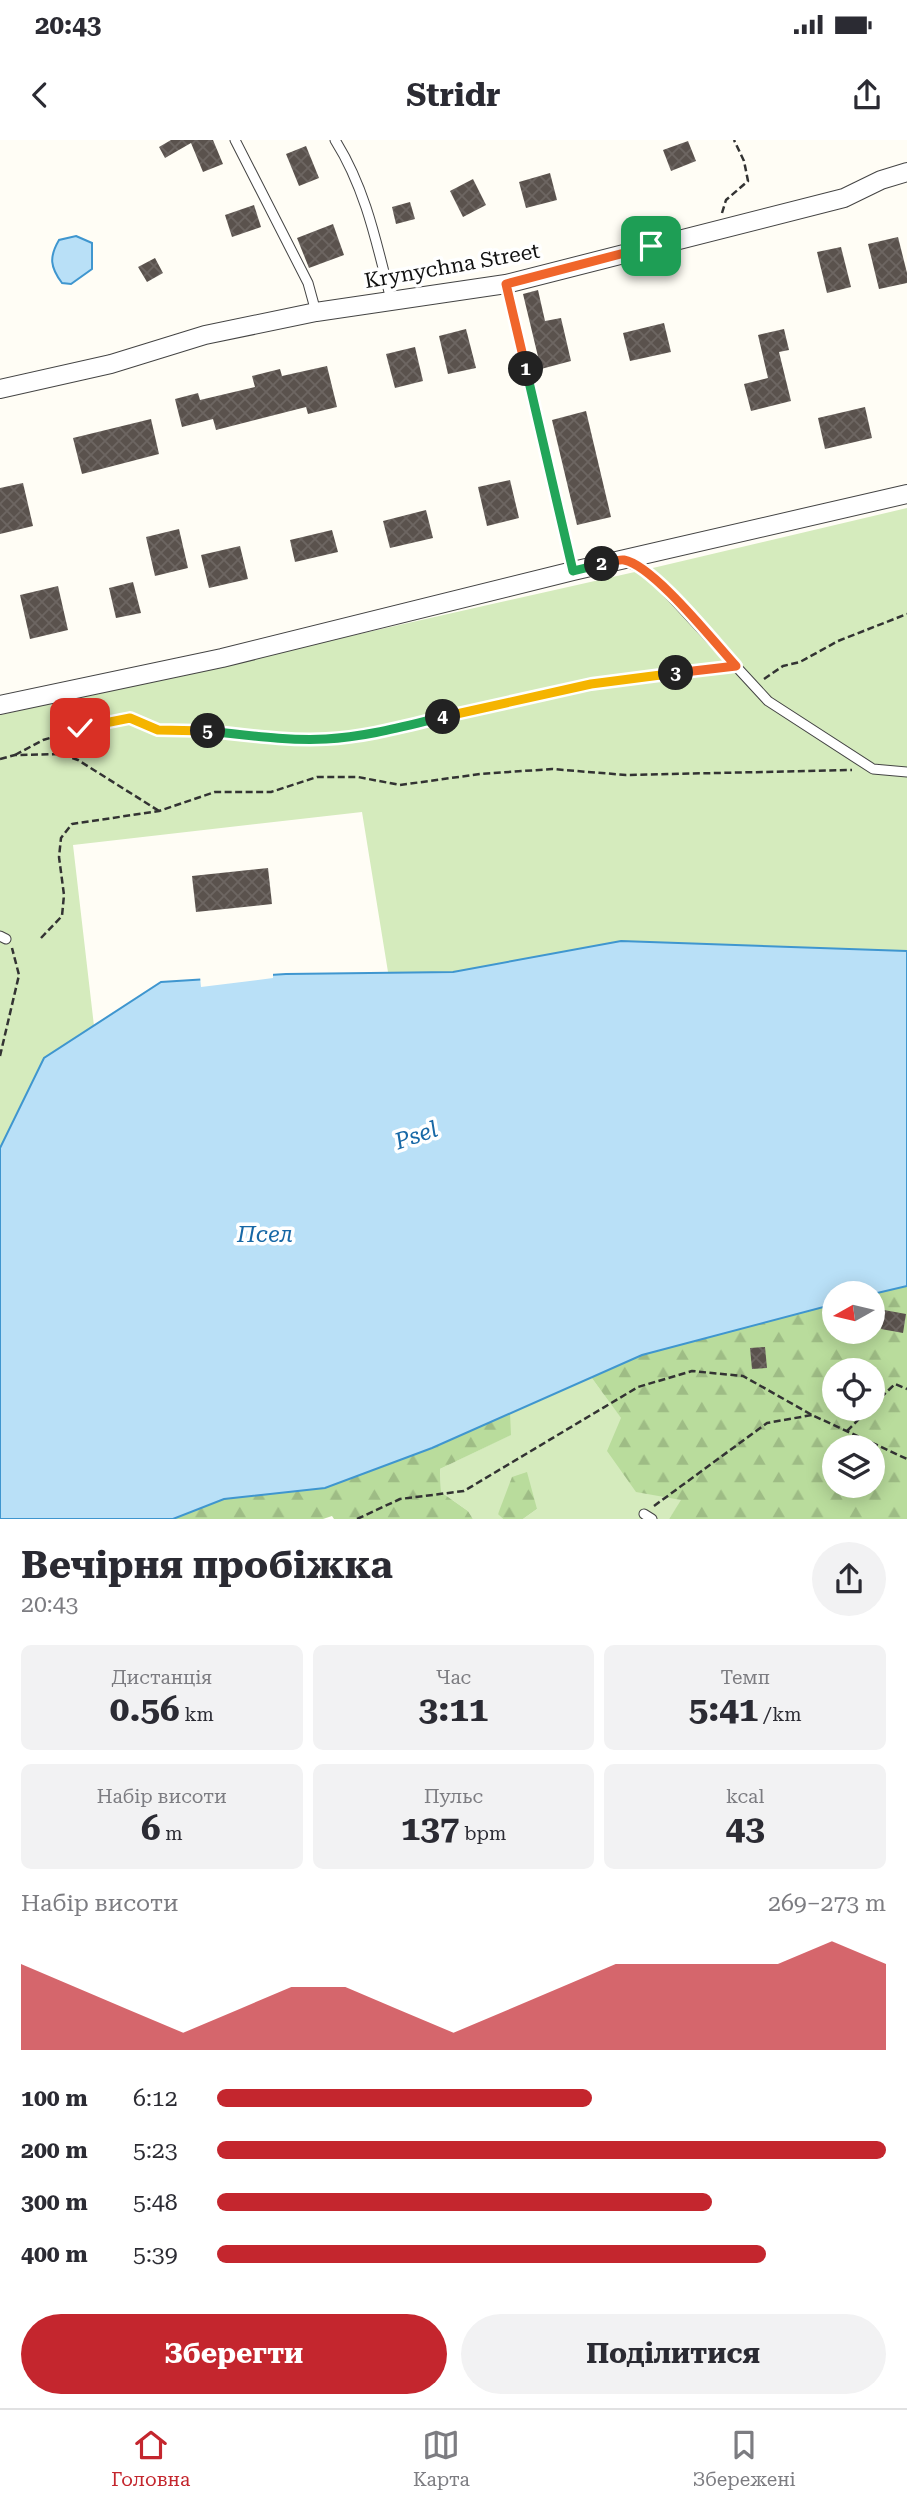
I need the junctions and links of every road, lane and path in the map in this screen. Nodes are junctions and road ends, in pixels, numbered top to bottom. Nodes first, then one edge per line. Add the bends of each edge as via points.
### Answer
1 (235, 140) edge
2 (335, 140) edge
3 (734, 140) edge
4 (907, 172) edge
5 (723, 227) junction
6 (506, 284) junction
7 (391, 300) junction
8 (316, 312) junction
9 (0, 389) edge
10 (907, 494) edge
11 (623, 560) junction
12 (573, 571) junction
13 (907, 614) edge
14 (736, 666) junction
15 (754, 688) junction
16 (0, 705) edge
17 (15, 755) junction
18 (0, 759) edge
19 (873, 769) junction
20 (907, 772) edge
21 (159, 811) junction
22 (3, 938) edge
23 (41, 938) dead end
24 (0, 1056) edge
25 (907, 1389) edge
26 (885, 1394) edge
27 (812, 1415) junction
28 (856, 1421) edge
29 (847, 1430) junction
30 (907, 1459) edge
31 (648, 1516) edge
32 (358, 1519) edge

1 - 8 lane via 308,283
2 - 7 lane via 371,218
3 - 5 path via 748,181 726,200
4 - 5 street, Krynychna Street via 844,198
5 - 6 street, Krynychna Street
6 - 7 street, Krynychna Street
6 - 12 lane
7 - 8 street, Krynychna Street
8 - 9 street, Krynychna Street via 205,335 111,364
10 - 11 street
11 - 12 street
11 - 14 lane via 645,570 660,584
12 - 16 street via 222,658
13 - 15 path via 783,666
14 - 15 lane
14 - 17 path via 591,684 358,736 278,739 158,730 130,718 43,740
15 - 19 lane
17 - 18 path
17 - 21 path via 61,754 78,760
19 - 20 lane
19 - 21 path via 626,775 552,769 400,785 317,776 271,792 215,792
21 - 23 path via 72,824 61,838 62,916
22 - 24 path via 12,948 19,975
25 - 26 path via 895,1384
27 - 29 path
27 - 31 path via 767,1423
27 - 32 path via 743,1376 692,1371 638,1387 464,1492 400,1499
28 - 29 path
29 - 30 path

